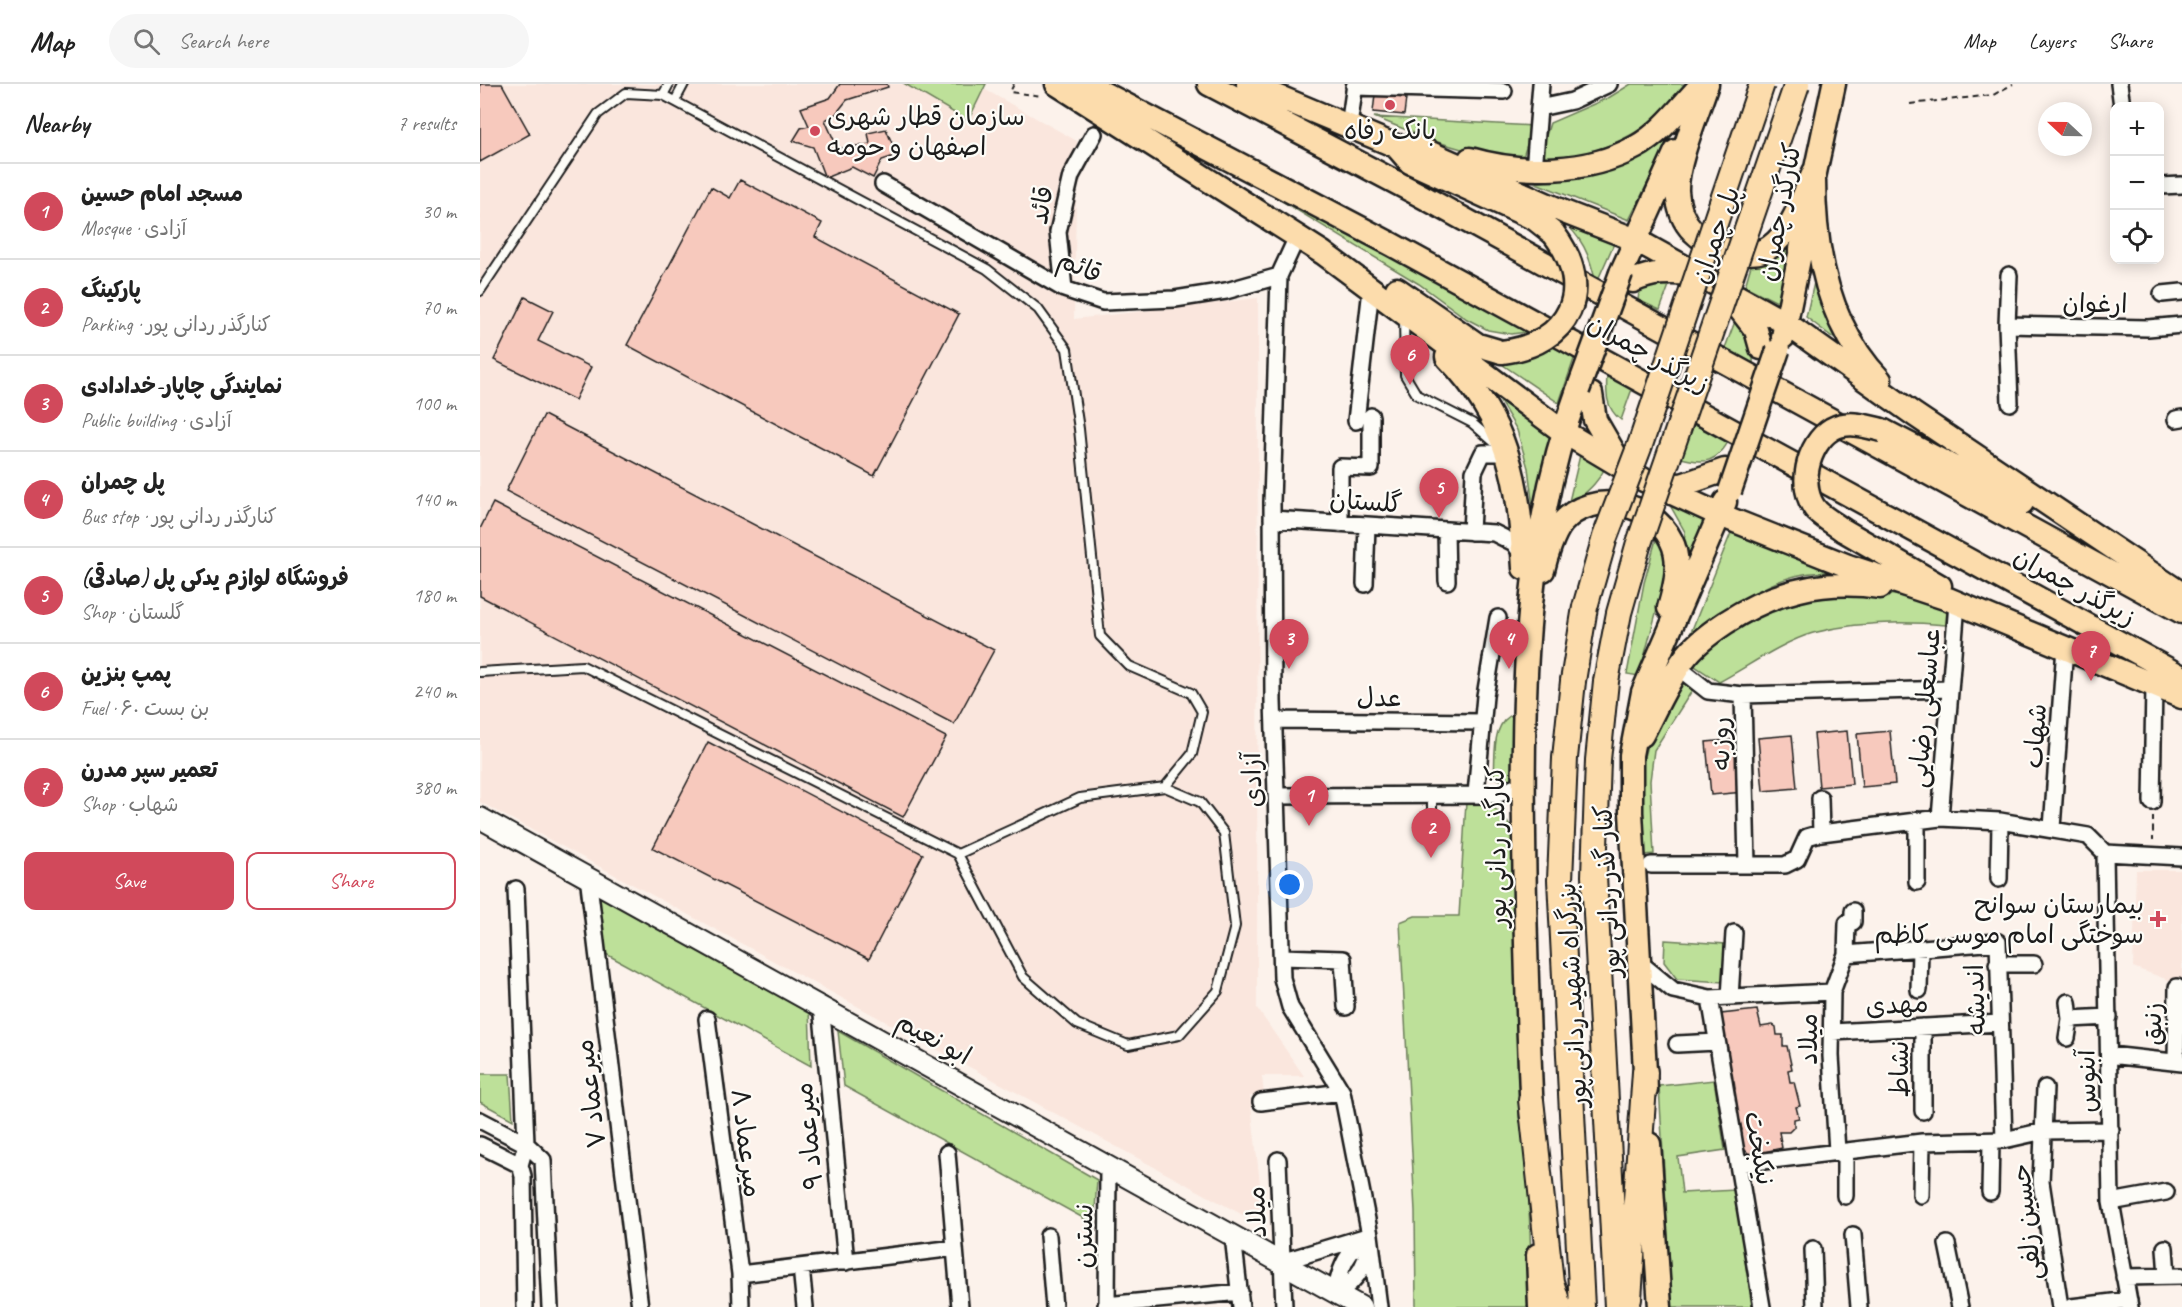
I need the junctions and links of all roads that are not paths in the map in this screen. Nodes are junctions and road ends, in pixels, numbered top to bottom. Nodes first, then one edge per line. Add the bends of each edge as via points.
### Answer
1 (669, 84) edge
2 (684, 84) edge
3 (1086, 84) edge
4 (1209, 84) edge
5 (1248, 84) edge
6 (1541, 84) edge
7 (1609, 84) edge
8 (1705, 84) edge
9 (1762, 84) edge
10 (1797, 84) edge
11 (1834, 84) edge
12 (2119, 84) edge
13 (1355, 86) edge
14 (1052, 90) edge
15 (1504, 91) dead end
16 (663, 95) junction
17 (675, 101) junction
18 (2121, 102) edge
19 (1539, 108) junction
20 (1349, 126) junction
21 (1094, 134) dead end
22 (1396, 146) junction
23 (1433, 155) junction
24 (1534, 170) junction
25 (1814, 172) junction
26 (883, 184) dead end
27 (2182, 185) edge
28 (2164, 186) edge
29 (1298, 237) junction
30 (1636, 240) junction
31 (1694, 274) junction
32 (2009, 275) dead end
33 (1279, 276) junction
34 (1627, 277) junction
35 (1371, 289) junction
36 (1722, 289) junction
37 (1064, 290) junction
38 (480, 291) edge
39 (2182, 292) edge
40 (2162, 294) dead end
41 (1404, 313) junction
42 (1787, 324) junction
43 (2007, 325) junction
44 (2182, 325) edge
45 (1770, 349) junction
46 (1584, 392) junction
47 (2010, 403) dead end
48 (1915, 416) junction
49 (1562, 431) junction
50 (1507, 453) junction
51 (1623, 468) junction
52 (1728, 481) junction
53 (1653, 484) junction
54 (1520, 515) junction
55 (1720, 515) junction
56 (1272, 519) junction
57 (1340, 524) junction
58 (1367, 525) junction
59 (1446, 530) junction
60 (1471, 532) junction
61 (1494, 533) junction
62 (2119, 553) junction
63 (1523, 556) junction
64 (1447, 581) dead end
65 (1365, 584) dead end
66 (2182, 594) edge
67 (1952, 601) junction
68 (2182, 612) edge
69 (1498, 618) dead end
70 (2003, 622) junction
71 (2065, 647) junction
72 (1679, 668) junction
73 (480, 672) edge
74 (2182, 677) edge
75 (1573, 681) joint
76 (1606, 681) joint
77 (2154, 686) junction
78 (1950, 689) junction
79 (1643, 692) junction
80 (1743, 694) junction
81 (1523, 695) junction
82 (2182, 697) edge
83 (1274, 720) junction
84 (1483, 722) junction
85 (1631, 755) junction
86 (1524, 783) junction
87 (1165, 787) junction
88 (1476, 794) junction
89 (1497, 795) junction
90 (1276, 796) junction
91 (1820, 798) dead end
92 (2152, 802) road end
93 (1524, 812) junction
94 (480, 818) edge
95 (1940, 818) junction
96 (1917, 820) junction
97 (2000, 820) junction
98 (2052, 828) junction
99 (1821, 832) junction
100 (2105, 853) junction
101 (958, 854) junction
102 (2182, 856) edge
103 (1651, 865) dead end
104 (1747, 865) junction
105 (588, 876) junction
106 (1999, 879) dead end
107 (1917, 882) dead end
108 (516, 889) dead end
109 (1853, 911) dead end
110 (1734, 933) dead end
111 (1920, 949) junction
112 (1846, 954) junction
113 (1282, 957) junction
114 (1639, 962) junction
115 (1997, 964) junction
116 (2034, 964) dead end
117 (2176, 987) dead end
118 (1919, 990) dead end
119 (1832, 992) junction
120 (1730, 997) junction
121 (1710, 998) junction
122 (2068, 1002) dead end
123 (820, 1005) junction
124 (1347, 1007) dead end
125 (2109, 1017) junction
126 (707, 1019) dead end
127 (2070, 1019) junction
128 (2000, 1023) junction
129 (1923, 1027) junction
130 (1832, 1032) junction
131 (2067, 1038) dead end
132 (1717, 1042) junction
133 (1677, 1044) dead end
134 (2110, 1055) junction
135 (2179, 1063) edge
136 (1645, 1072) junction
137 (2045, 1088) dead end
138 (1342, 1092) junction
139 (1531, 1100) junction
140 (1261, 1102) dead end
141 (1923, 1111) dead end
142 (480, 1120) edge
143 (2111, 1130) junction
144 (2044, 1131) junction
145 (1997, 1140) junction
146 (1922, 1142) junction
147 (526, 1144) junction
148 (480, 1145) edge
149 (1837, 1151) junction
150 (947, 1153) dead end
151 (1278, 1160) dead end
152 (1739, 1164) junction
153 (520, 1165) junction
154 (1108, 1166) junction
155 (1990, 1192) dead end
156 (2166, 1192) dead end
157 (1922, 1195) dead end
158 (1845, 1196) dead end
159 (2111, 1202) junction
160 (1370, 1235) junction
161 (1853, 1235) dead end
162 (1048, 1236) dead end
163 (1233, 1236) junction
164 (1947, 1244) dead end
165 (955, 1248) junction
166 (2165, 1248) dead end
167 (1813, 1249) dead end
168 (846, 1262) junction
169 (1281, 1262) junction
170 (801, 1267) junction
171 (740, 1274) junction
172 (2175, 1276) edge
173 (2124, 1277) junction
174 (1336, 1293) junction
175 (1241, 1300) edge
176 (2129, 1303) edge
177 (1106, 1306) edge
178 (525, 1307) edge
179 (550, 1307) edge
180 (640, 1307) edge
181 (741, 1307) edge
182 (805, 1307) edge
183 (960, 1307) edge
184 (1054, 1307) edge
185 (1284, 1307) edge
186 (1361, 1307) edge
187 (1379, 1307) edge
188 (1540, 1307) edge
189 (1559, 1307) edge
190 (1582, 1307) edge
191 (1617, 1307) edge
192 (1628, 1307) edge
193 (1660, 1307) edge
194 (1762, 1307) edge
195 (1815, 1307) edge
196 (1859, 1307) edge
197 (1960, 1307) edge
198 (2060, 1307) edge
199 (2071, 1307) edge

1 - 16 lane
2 - 17 lane
3 - 74 main road, زیرگذر چمران via 1391,244
4 - 68 main road, زیرگذر چمران via 1418,194
5 - 20 main road
6 - 19 street
7 - 19 street via 1572,101
8 - 24 main road via 1636,147 1567,167
8 - 25 main road via 1677,189 1681,217 1694,235 1717,248 1751,254 1770,247 1790,224
8 - 30 main road
9 - 75 highway, پل چمران, bridge via 1605,537 1585,607
10 - 76 highway, پل چمران, bridge via 1638,546 1619,613
11 - 25 main road, کنارگذر چمران
12 - 18 street
13 - 15 street
13 - 20 street
14 - 29 main road
16 - 17 lane
16 - 38 lane via 626,93 598,114
17 - 87 lane via 987,269 1038,309 1067,349 1100,636 1130,666 1191,693 1202,712 1192,754
19 - 24 street
20 - 22 main road
21 - 37 street, قائد via 1071,176 1058,231
22 - 23 main road via 1417,147
22 - 29 main road, bridge via 1410,162 1535,219 1567,250 1574,269 1572,305 1560,325 1544,340 1525,350 1502,352 1478,345 1387,282
23 - 24 main road via 1456,155 1497,167
23 - 30 main road
25 - 42 main road, کنارگذر چمران
25 - 48 main road via 1814,218 1823,274 1850,340 1866,365
26 - 37 street, قائم
27 - 28 street
29 - 33 street, آزادی
29 - 35 main road
30 - 31 main road
30 - 34 main road
31 - 34 main road via 1667,272
31 - 36 main road
32 - 43 street
33 - 37 street, قائم via 1226,291 1175,299 1102,302
33 - 56 street, آزادی
34 - 46 main road, bridge via 1602,323
35 - 41 main road
35 - 57 street via 1363,419 1371,468 1340,467
36 - 42 main road
36 - 45 main road
39 - 40 street
41 - 49 main road
41 - 50 main road via 1465,376 1493,416
41 - 50 lane via 1405,375 1417,395 1472,423
42 - 45 main road, کنارگذر چمران
42 - 48 main road
43 - 44 street, ارغوان
43 - 47 street
45 - 52 main road, bridge via 1763,396
46 - 49 main road, کنارگذر ردانی پور
46 - 51 main road
48 - 62 main road
49 - 51 main road
49 - 81 main road, کنارگذر ردانی پور via 1536,546
50 - 54 main road via 1514,471
50 - 60 street via 1483,453 1474,472
51 - 53 main road
52 - 53 main road
52 - 55 main road, کنار گذر ردانی پور
53 - 55 main road
54 - 61 street
54 - 63 main road
55 - 67 main road via 1848,566
55 - 79 main road, کنار گذر ردانی پور
56 - 57 street, گلستان
56 - 83 street, آزادی
57 - 58 street, گلستان
58 - 59 street, گلستان
58 - 65 street
59 - 60 street, گلستان
59 - 64 street
60 - 61 street, گلستان
61 - 63 street via 1514,543
62 - 66 main road
62 - 70 main road, bridge via 1882,430 1855,424 1832,429 1809,462 1805,486 1816,510 1843,530
63 - 81 main road
67 - 70 main road
67 - 72 main road via 1849,583 1807,587 1772,597 1739,614 1708,635
67 - 78 street, عباسعلی رضایی
69 - 84 street
70 - 71 main road
71 - 77 main road
71 - 98 street, شهاب
72 - 80 street, روزبه via 1708,691
72 - 85 main road
73 - 101 lane via 583,666
75 - 190 highway, بزرگراه شهید ردانی پور via 1560,880
76 - 191 highway, بزرگراه شهید ردانی پور via 1594,876
77 - 82 main road
77 - 92 street
78 - 80 street
78 - 95 street, عباسعلی رضایی
79 - 81 main road via 1675,588 1677,563 1663,527 1642,511 1612,503 1584,507 1562,524 1545,560
79 - 85 main road, کنار گذر ردانی پور
80 - 104 street, روزبه
81 - 86 main road, کنارگذر ردانی پور
83 - 84 street, عدل
83 - 90 street, آزادی
84 - 88 street
85 - 114 main road, کنار گذر ردانی پور
86 - 89 street
86 - 93 main road, کنارگذر ردانی پور
87 - 101 lane via 1080,798
87 - 101 lane via 1200,802 1224,833 1235,926 1218,991 1179,1035 1128,1044 1077,1024 1023,976
88 - 89 street
88 - 90 street via 1432,803
89 - 93 street
90 - 113 street, آزادی
91 - 99 street
93 - 139 main road, کنارگذر ردانی پور
94 - 105 main road, ابو نعیم
95 - 96 street
95 - 97 street
96 - 99 street
96 - 107 street
97 - 98 street
97 - 106 street
98 - 100 street via 2088,836
99 - 104 street via 1807,837 1797,859 1785,865
100 - 102 street
100 - 125 street, آبنوس
103 - 104 street
105 - 123 main road, ابو نعیم
105 - 180 street, میرعماد ۷
108 - 147 street
109 - 112 street via 1853,922 1846,922
110 - 120 street
111 - 112 street, اندیشه
111 - 115 street, اندیشه via 1998,942
111 - 118 street
112 - 119 street
113 - 124 street via 1343,959
113 - 138 street, آزادی via 1282,978 1290,1007
114 - 121 street, میلاد via 1673,990
114 - 136 main road, کنار گذر ردانی پور
115 - 116 street
115 - 128 street, اندیشه
117 - 135 street, زنبق
119 - 120 street, میلاد
119 - 130 street, میلاد
120 - 121 street, میلاد
121 - 132 street, نیکبخت
122 - 127 street
123 - 154 main road, ابو نعیم
123 - 168 street, میرعماد ۹
125 - 127 street
125 - 134 street, آبنوس
126 - 171 street, میرعماد ۸
127 - 131 street
128 - 129 street, مهدی
128 - 145 street, اندیشه
129 - 130 street, مهدی
129 - 141 street, نشاط
130 - 149 street, میلاد
132 - 133 street
132 - 152 street, نیکبخت
134 - 135 street
134 - 143 street, آبنوس
136 - 192 highway
136 - 193 main road, کنار گذر ردانی پور
137 - 144 street, حسین زلفی
138 - 140 street
138 - 160 street, آزادی
139 - 188 main road, کنارگذر ردانی پور
139 - 189 highway via 1551,1282
142 - 147 street
143 - 144 street
143 - 159 street, آبنوس
144 - 145 street
144 - 198 street, حسین زلفی via 2042,1182
145 - 146 street
145 - 155 street, اندیشه
146 - 149 street
146 - 157 street
147 - 153 street
147 - 179 street via 543,1160
148 - 153 street
149 - 152 street
149 - 158 street, میلاد via 1845,1155
150 - 165 street
151 - 169 street, میلاد
152 - 194 street, نیکبخت
153 - 178 street
154 - 163 main road, ابو نعیم
154 - 177 street, نسترن
156 - 159 street
159 - 173 street, آبنوس
160 - 169 street
160 - 174 street via 1356,1244 1339,1272
160 - 187 street, آزادی
161 - 196 street
162 - 184 street
163 - 169 main road, ابو نعیم
163 - 175 street
164 - 197 street
165 - 168 street
165 - 183 street
166 - 172 street
167 - 195 street
168 - 170 street
169 - 174 main road, ابو نعیم
169 - 185 street, میلاد
170 - 171 street
170 - 182 street
171 - 181 street, میرعماد ۸
172 - 173 street
173 - 176 street, آبنوس
174 - 186 main road, ابو نعیم
175 - 177 street
176 - 199 street

